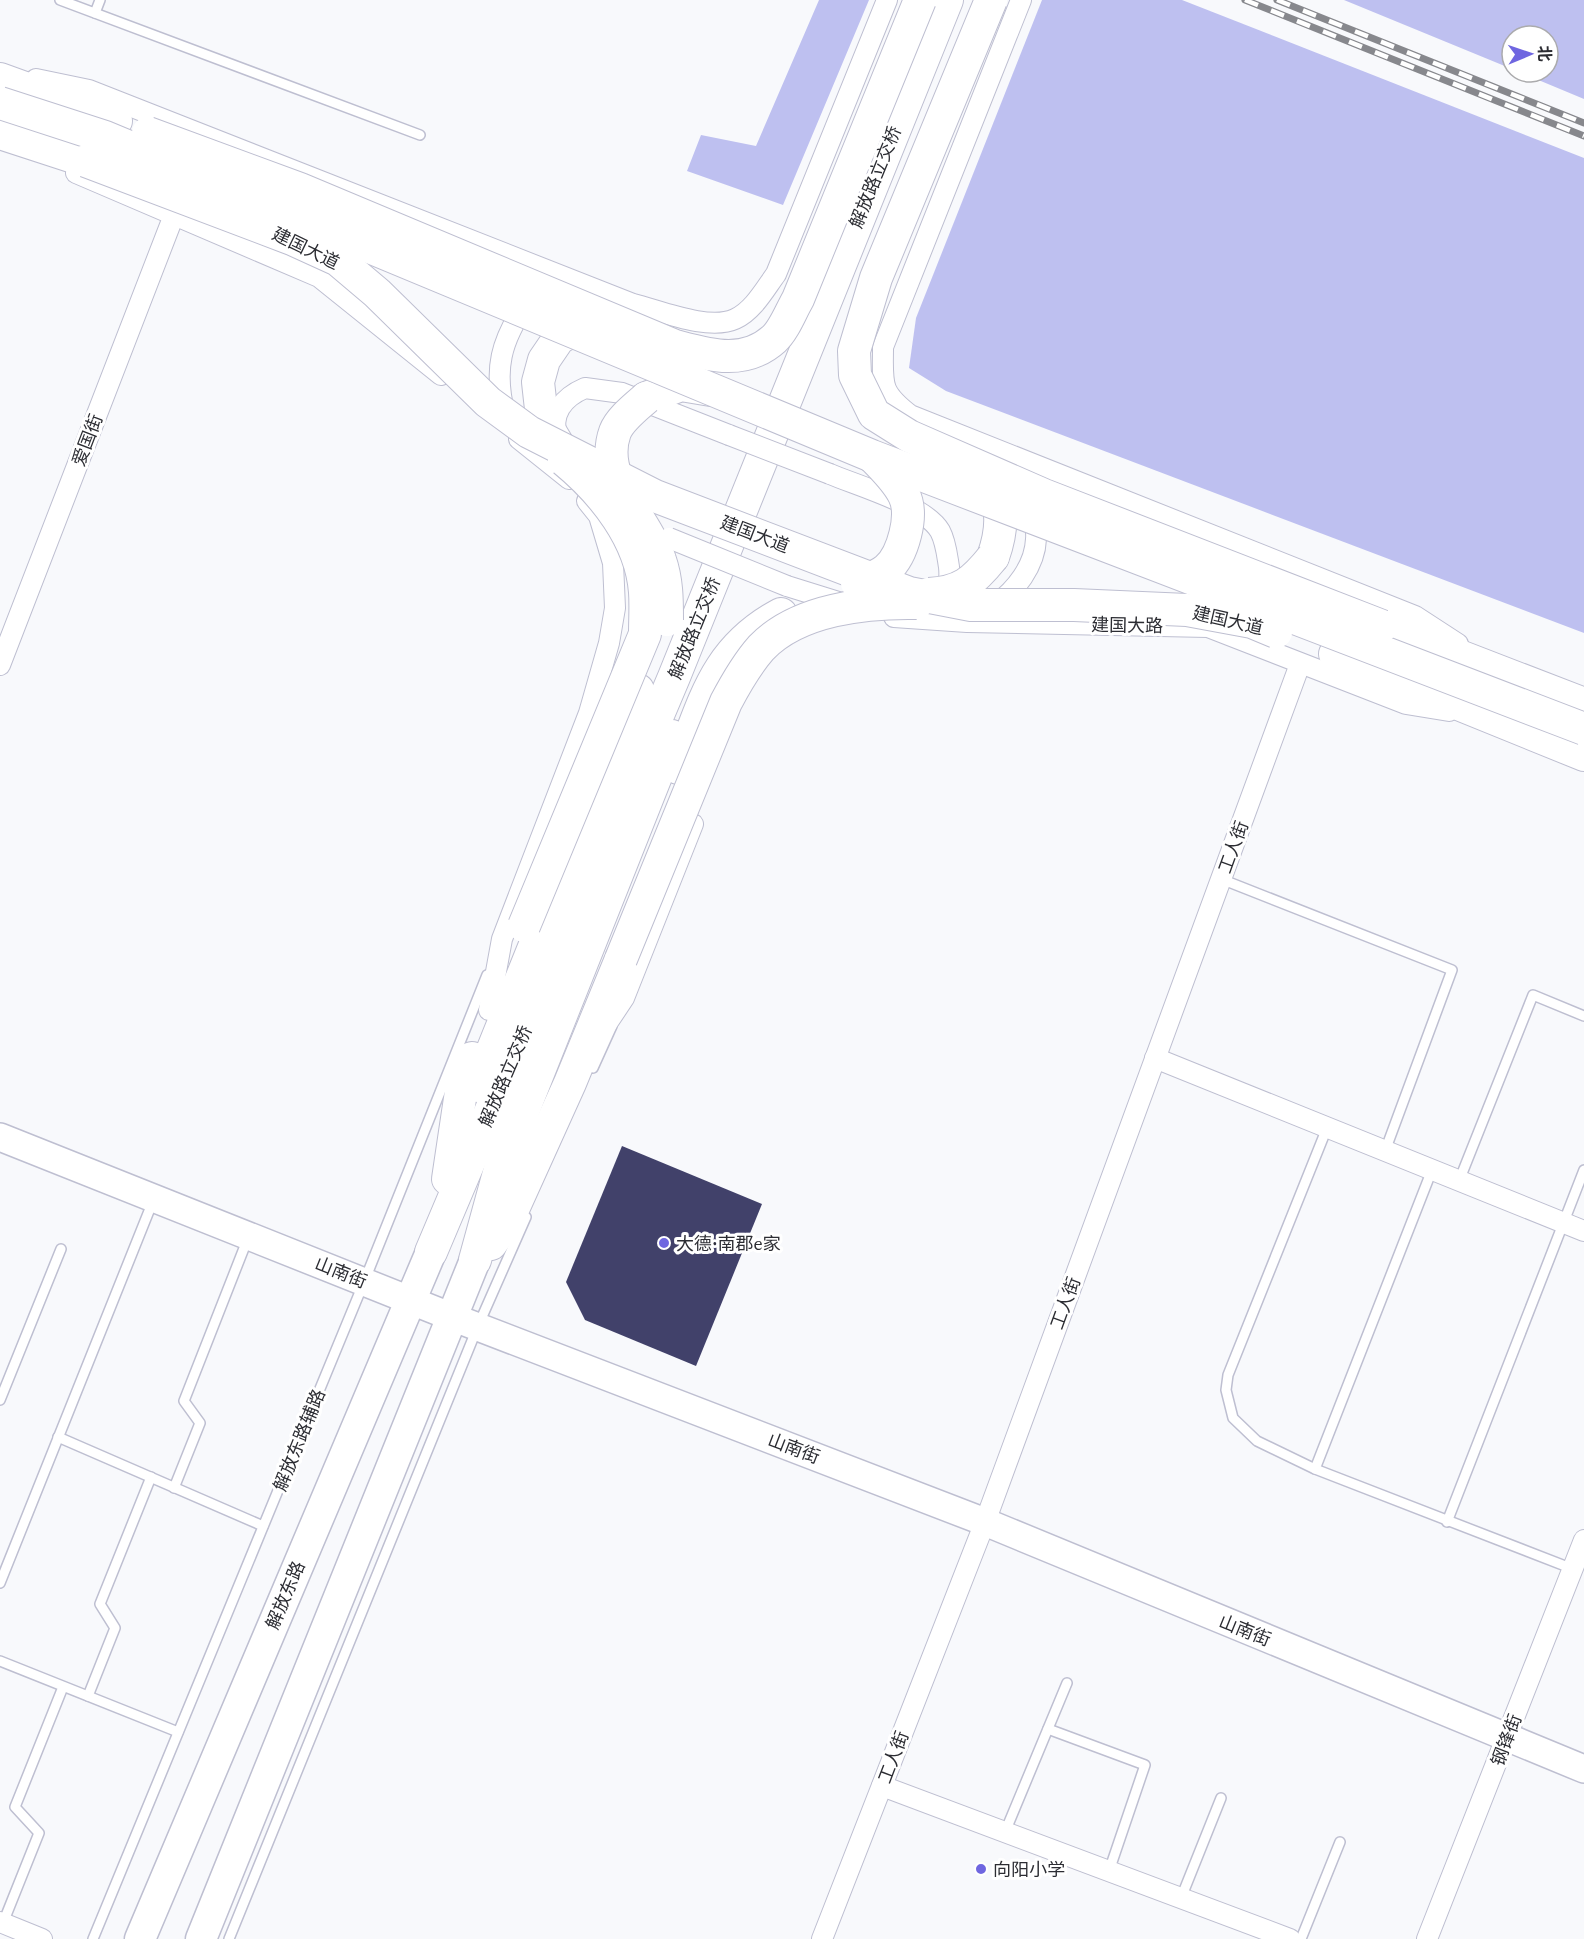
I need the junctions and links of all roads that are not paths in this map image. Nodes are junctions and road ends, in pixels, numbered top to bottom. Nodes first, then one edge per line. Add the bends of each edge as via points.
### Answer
1 (60, 0) edge
2 (100, 0) edge
3 (887, 0) edge
4 (920, 0) edge
5 (946, 0) edge
6 (965, 0) edge
7 (991, 0) edge
8 (1021, 0) edge
9 (95, 13) junction
10 (0, 73) edge
11 (0, 79) edge
12 (0, 103) edge
13 (0, 133) edge
14 (420, 135) dead end
15 (0, 138) edge
16 (174, 215) junction
17 (578, 282) junction
18 (615, 320) junction
19 (718, 391) junction
20 (519, 432) junction
21 (560, 448) junction
22 (872, 456) junction
23 (989, 459) junction
24 (575, 485) junction
25 (912, 606) junction
26 (870, 611) junction
27 (969, 614) junction
28 (1300, 664) junction
29 (0, 665) edge
30 (1497, 670) junction
31 (1584, 704) edge
32 (1491, 717) junction
33 (1584, 729) edge
34 (1584, 754) edge
35 (1221, 879) junction
36 (513, 933) junction
37 (1584, 1016) edge
38 (1155, 1058) junction
39 (582, 1073) junction
40 (1327, 1128) junction
41 (0, 1137) edge
42 (1385, 1151) junction
43 (452, 1161) junction
44 (1432, 1170) junction
45 (1584, 1170) edge
46 (1459, 1182) junction
47 (154, 1198) junction
48 (533, 1203) dead end
49 (1563, 1224) junction
50 (486, 1225) junction
51 (1584, 1231) edge
52 (249, 1236) junction
53 (61, 1249) dead end
54 (431, 1252) junction
55 (475, 1260) junction
56 (364, 1282) junction
57 (410, 1300) junction
58 (465, 1321) junction
59 (0, 1400) edge
60 (58, 1437) junction
61 (1315, 1469) junction
62 (151, 1477) junction
63 (174, 1488) junction
64 (985, 1522) junction
65 (1447, 1522) junction
66 (263, 1526) junction
67 (1584, 1540) edge
68 (1573, 1569) junction
69 (0, 1584) edge
70 (0, 1661) edge
71 (1067, 1683) dead end
72 (63, 1687) junction
73 (88, 1696) junction
74 (1048, 1729) junction
75 (178, 1732) junction
76 (1508, 1738) junction
77 (1584, 1769) edge
78 (882, 1786) junction
79 (1221, 1798) dead end
80 (1005, 1832) junction
81 (1340, 1842) dead end
82 (1109, 1871) junction
83 (1181, 1898) junction
84 (2, 1922) edge
85 (42, 1939) edge
86 (93, 1939) edge
87 (140, 1939) edge
88 (201, 1939) edge
89 (229, 1939) edge
90 (822, 1939) edge
91 (1290, 1939) edge
92 (1301, 1939) edge
93 (1427, 1939) edge

1 - 9 lane
2 - 9 lane
3 - 17 street via 776,274 754,304 735,319 710,324 633,304
4 - 18 highway, bridge via 798,299 775,339 744,356 715,357 675,346
5 - 54 highway, 解放路立交桥 via 674,677
6 - 50 highway, 解放路立交桥 via 504,1158
7 - 23 highway, bridge via 876,278 855,351 855,375 874,414 909,436
8 - 23 street via 883,347 883,377 889,399
9 - 14 lane
10 - 17 street via 89,90
11 - 18 highway, bridge via 300,189
12 - 19 highway, 建国大道, bridge via 105,137
13 - 20 highway, 建国大道, bridge via 86,161 338,260
15 - 16 street
16 - 20 street via 320,277
16 - 29 street, 爱国街
17 - 20 street via 562,282 537,292 507,334 498,366 499,391
18 - 21 highway, bridge via 591,320 559,338 544,360 538,382 542,418
19 - 22 highway, 建国大道, bridge
19 - 43 highway, bridge via 681,386 646,398 615,431 612,459 618,483 660,559 667,620 476,1091
20 - 21 highway, 建国大道, bridge
20 - 24 street
20 - 36 highway, bridge via 579,473 615,512 634,552 645,590 645,634
21 - 25 highway, 建国大道, bridge via 655,496
22 - 33 highway, 建国大道, bridge
22 - 50 highway, bridge via 905,496 907,517 898,553 880,575 751,631 724,660 538,1120
23 - 25 highway, bridge via 1001,521 993,557 977,576 952,592
23 - 27 street via 1016,472 1032,504 1036,540 1031,561 1010,594
23 - 30 highway, bridge via 1044,495
23 - 30 street via 1415,616
24 - 25 street, bridge via 555,432 555,415 562,403 585,388 622,393 921,512 939,530 950,572 946,595 927,612
24 - 26 street, bridge via 669,538 787,586
24 - 36 street via 599,516 613,563 615,608 589,713
25 - 26 street
25 - 27 highway, 建国大道, bridge
26 - 39 street via 831,619 805,630 783,645 758,673 737,713 624,998
27 - 28 street, 建国大路 via 1208,627
27 - 32 highway, 建国大道, bridge via 1074,605 1188,610 1252,622
27 - 39 highway, bridge via 859,604 819,615 763,646 742,672 726,702 621,959
28 - 32 street, 建国大路 via 1406,704
28 - 35 street, 工人街
30 - 31 highway
32 - 34 highway, 建国大道
35 - 38 street, 工人街
35 - 42 lane via 1452,970
36 - 43 highway via 462,1085
36 - 56 lane, 解放东路辅路
37 - 46 lane via 1533,995
38 - 40 street
38 - 64 street, 工人街
39 - 55 highway via 509,1218
40 - 42 street
40 - 61 lane via 1228,1375 1226,1390 1233,1419 1242,1431
41 - 47 main road, 山南街
42 - 44 street
43 - 54 highway
44 - 46 street
44 - 61 lane
45 - 49 lane
46 - 49 street
47 - 52 main road, 山南街
47 - 60 lane
48 - 58 lane
49 - 51 street
49 - 65 lane
50 - 55 highway, 解放路立交桥
52 - 56 main road, 山南街
52 - 63 lane via 184,1401 200,1423
53 - 59 lane
54 - 57 main road, 解放东路
55 - 58 main road
56 - 57 main road, 山南街
56 - 66 lane, 解放东路辅路
57 - 58 main road, 山南街
57 - 87 main road, 解放东路
58 - 64 main road, 山南街
58 - 88 main road
58 - 89 lane
60 - 62 lane
60 - 69 lane
61 - 65 lane
62 - 63 lane
62 - 73 lane via 100,1604 115,1628
63 - 66 lane
64 - 76 main road, 山南街
64 - 78 street, 工人街
65 - 68 lane
66 - 75 lane, 解放东路辅路
67 - 68 street, 钢锋街
68 - 76 street, 钢锋街
70 - 72 lane
71 - 74 lane
72 - 73 lane
72 - 84 lane via 15,1807 39,1833
73 - 75 lane
74 - 80 lane
74 - 82 lane via 1145,1765
75 - 86 lane, 解放东路辅路
76 - 77 main road, 山南街
76 - 93 street, 钢锋街
78 - 80 street
78 - 90 street, 工人街
79 - 83 lane
80 - 82 street
81 - 92 lane
82 - 83 street
83 - 91 street
84 - 85 street

